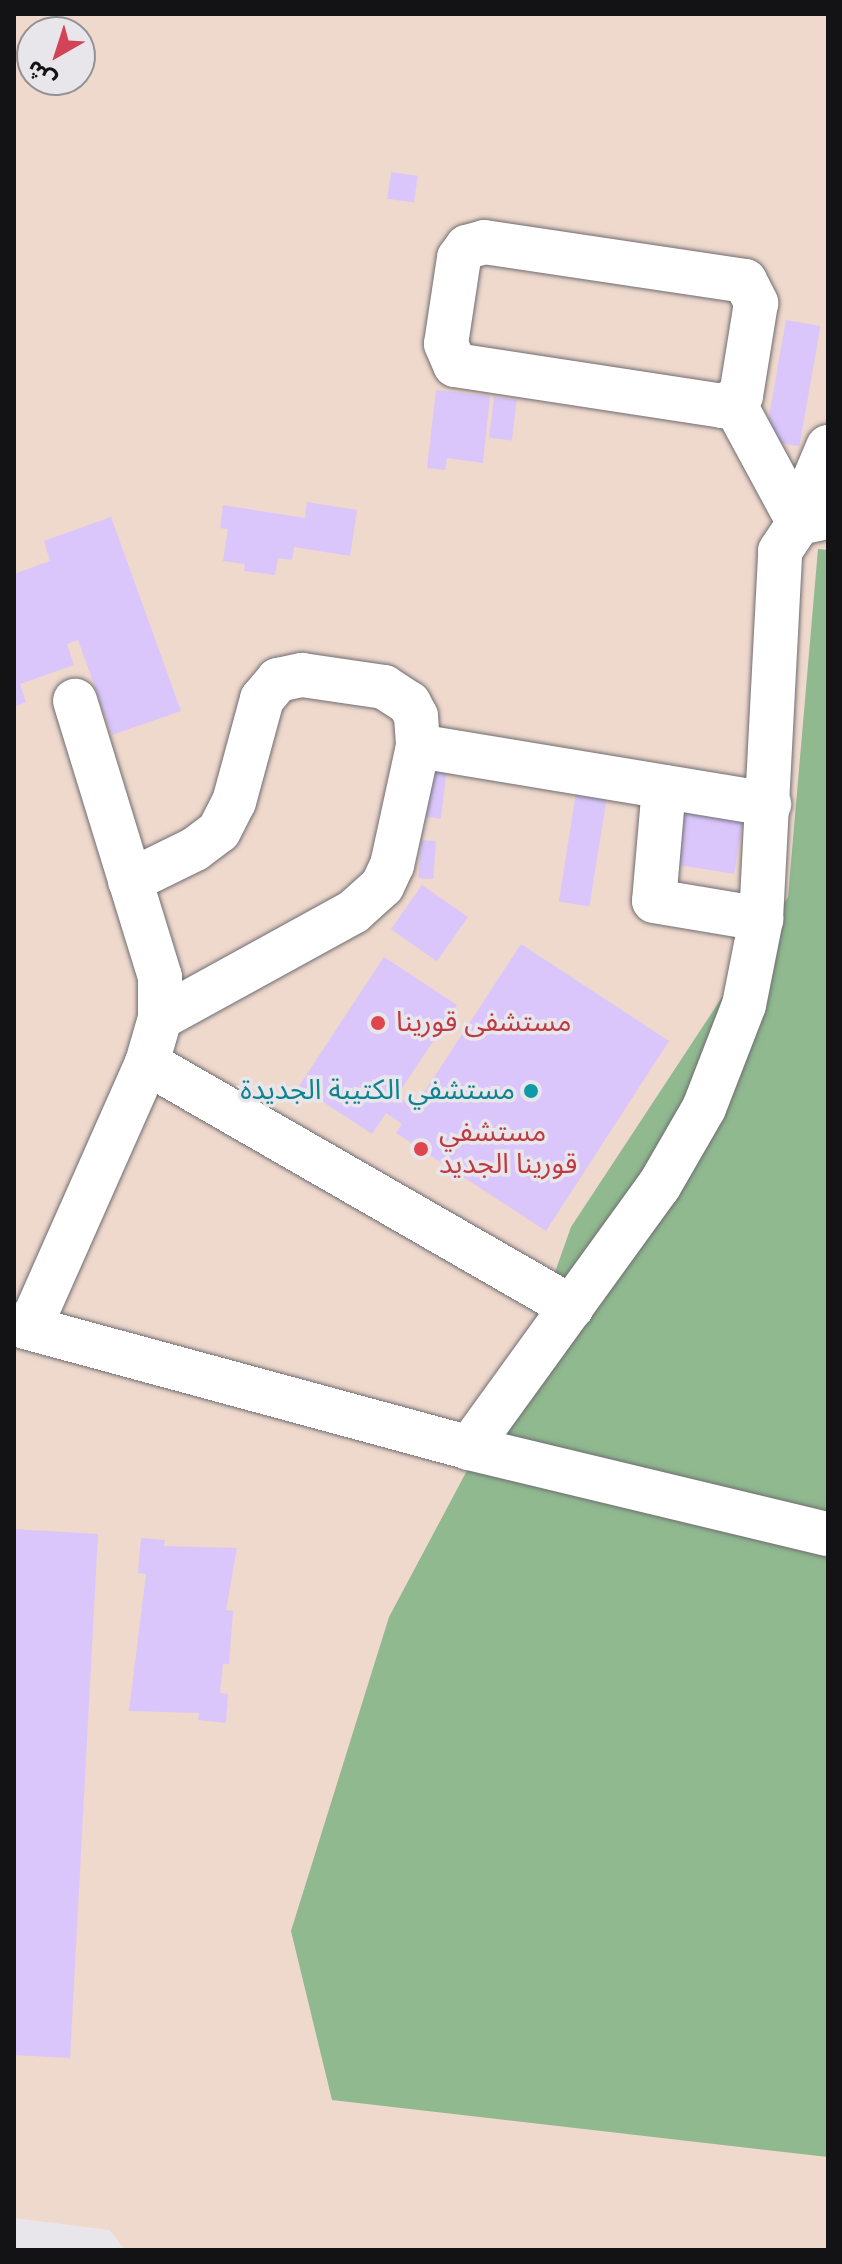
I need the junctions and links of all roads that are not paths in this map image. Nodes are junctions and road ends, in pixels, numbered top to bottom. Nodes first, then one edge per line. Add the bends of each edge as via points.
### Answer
1 (734, 403) junction
2 (828, 447) edge
3 (814, 519) edge
4 (75, 701) dead end
5 (418, 746) junction
6 (664, 787) junction
7 (769, 804) junction
8 (130, 881) junction
9 (761, 919) junction
10 (160, 1018) junction
11 (147, 1063) junction
12 (572, 1307) junction
13 (22, 1326) edge
14 (469, 1448) junction
15 (828, 1534) edge

1 - 1 street via 723,406 455,365 446,344 462,252 484,242 745,281 756,303 742,391
1 - 3 street
2 - 3 street via 814,480
3 - 7 street via 780,551
4 - 8 street
5 - 6 street
5 - 8 street via 416,716 398,693 302,675 278,680 262,699 234,802 219,831
5 - 10 street via 392,865 369,901
6 - 7 street
6 - 9 street via 654,901
7 - 9 street
8 - 10 street via 160,977
9 - 12 street via 744,1005 704,1108 659,1186
10 - 11 street
11 - 12 street
11 - 13 street
12 - 14 street
13 - 14 street
14 - 15 street

